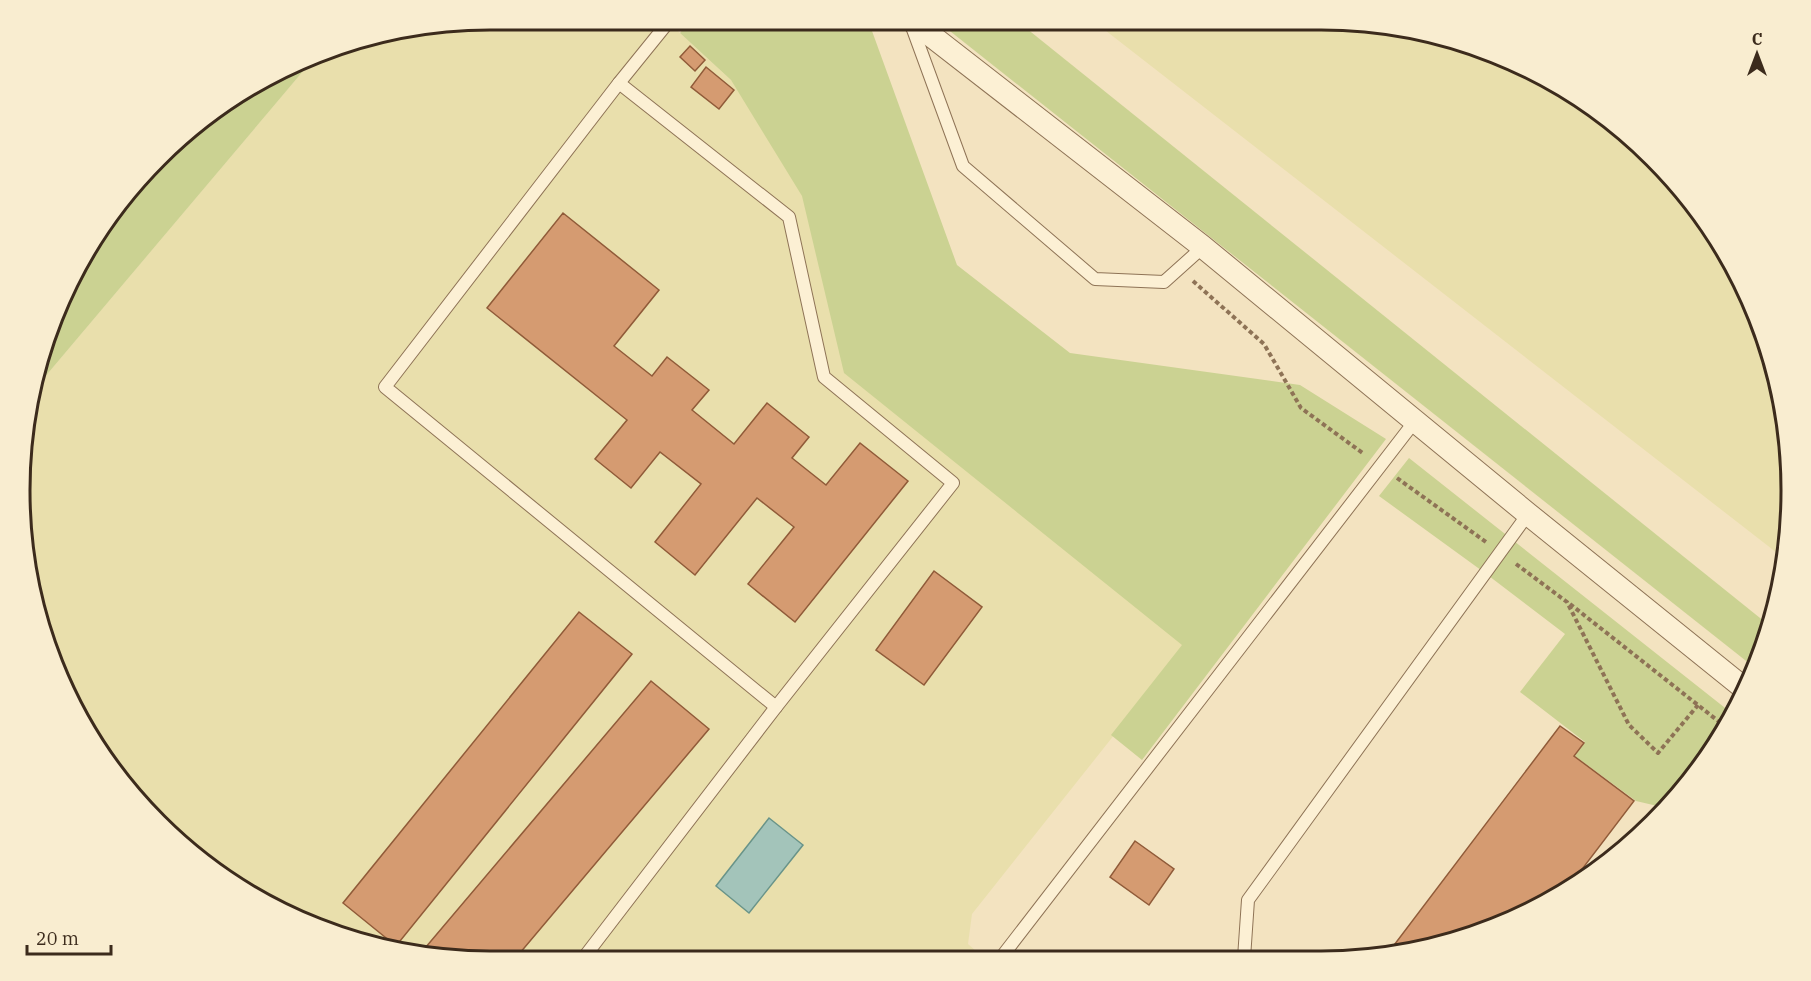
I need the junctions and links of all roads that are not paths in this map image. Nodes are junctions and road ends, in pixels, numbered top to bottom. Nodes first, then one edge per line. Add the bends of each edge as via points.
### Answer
1 (662, 30) edge
2 (914, 30) edge
3 (923, 30) edge
4 (619, 83) junction
5 (1203, 248) junction
6 (1414, 421) junction
7 (1528, 514) junction
8 (1739, 684) edge
9 (776, 707) junction
10 (589, 951) edge
11 (1006, 951) edge
12 (1244, 951) edge

1 - 4 lane
2 - 5 lane via 963,166 1095,279 1164,282
3 - 5 street
4 - 9 lane via 789,217 824,377 953,483
4 - 9 lane via 385,387
5 - 6 street
6 - 7 street
6 - 11 lane
7 - 8 street
7 - 12 lane via 1248,900
9 - 10 lane

